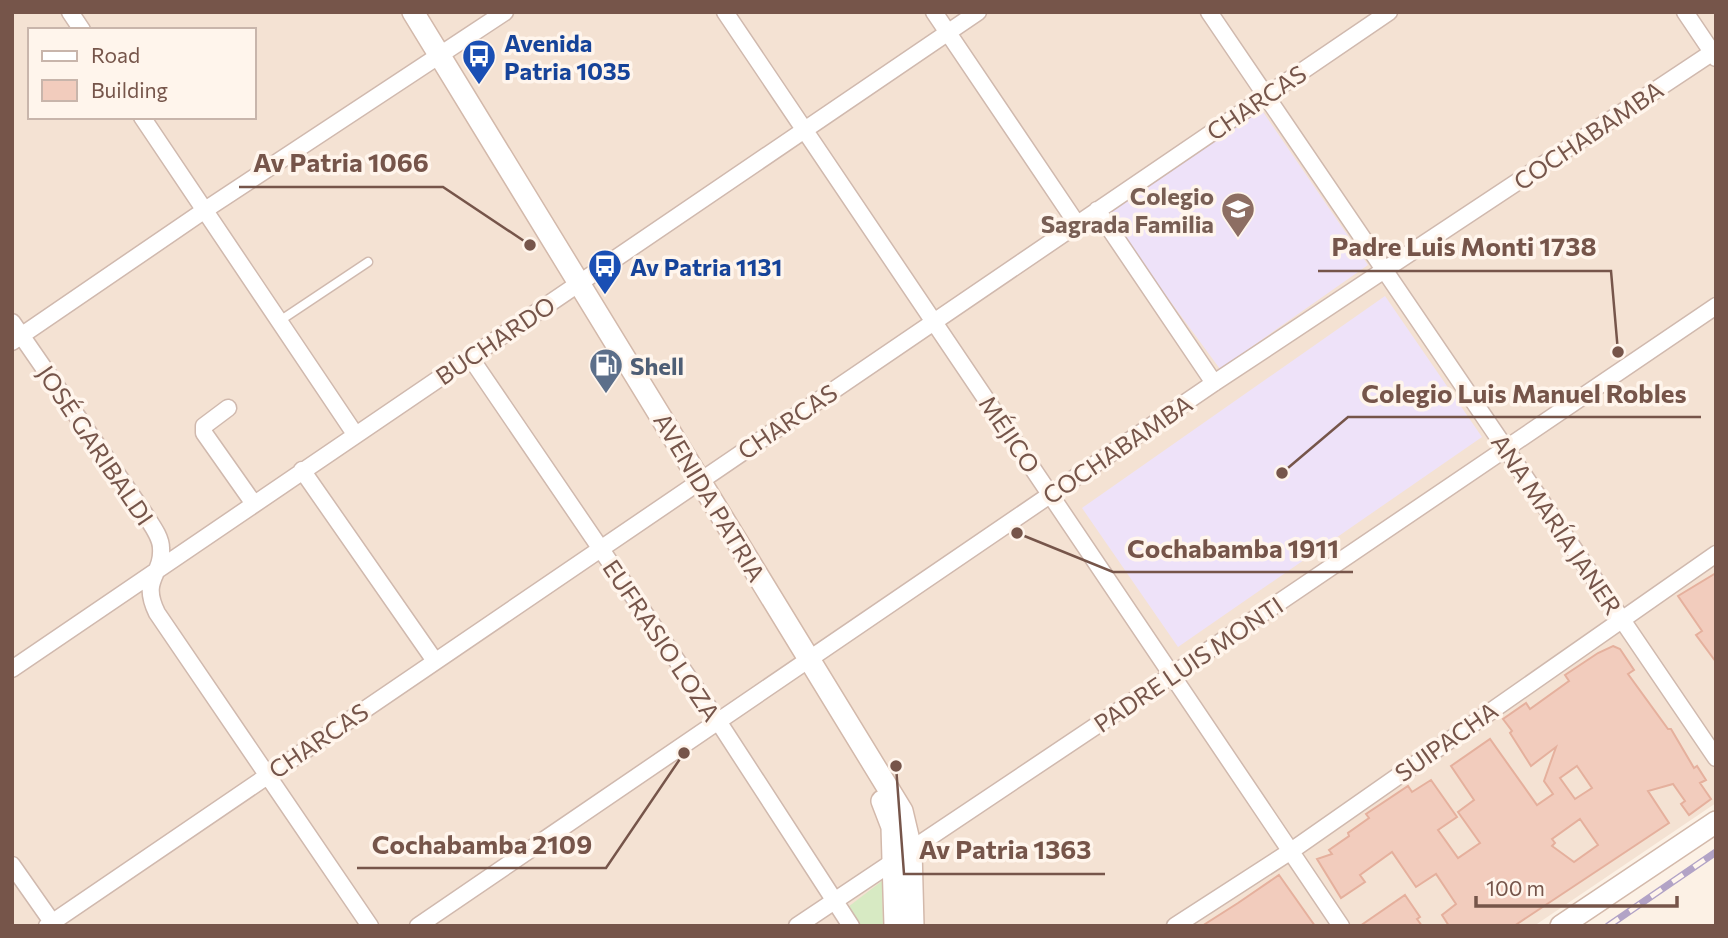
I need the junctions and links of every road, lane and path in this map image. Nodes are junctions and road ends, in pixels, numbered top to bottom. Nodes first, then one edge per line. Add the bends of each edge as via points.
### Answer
1 (71, 12) edge
2 (399, 12) edge
3 (413, 12) edge
4 (505, 12) edge
5 (725, 12) edge
6 (934, 12) edge
7 (978, 12) edge
8 (1209, 12) edge
9 (1389, 12) edge
10 (1685, 12) edge
11 (81, 28) edge
12 (948, 33) junction
13 (1714, 53) edge
14 (435, 60) junction
15 (1266, 96) junction
16 (143, 119) edge
17 (804, 130) junction
18 (1097, 210) junction
19 (205, 211) junction
20 (1077, 224) junction
21 (368, 262) dead end
22 (1384, 271) junction
23 (574, 286) junction
24 (1716, 306) edge
25 (933, 321) junction
26 (12, 322) edge
27 (278, 322) junction
28 (17, 339) edge
29 (470, 357) junction
30 (1214, 383) junction
31 (228, 408) dead end
32 (355, 434) junction
33 (1506, 449) junction
34 (302, 470) junction
35 (694, 484) junction
36 (1050, 494) junction
37 (254, 504) junction
38 (600, 548) junction
39 (1716, 554) edge
40 (154, 573) junction
41 (1621, 619) junction
42 (435, 661) junction
43 (804, 664) junction
44 (12, 668) edge
45 (1172, 675) junction
46 (718, 721) junction
47 (1716, 758) edge
48 (268, 775) junction
49 (1716, 822) edge
50 (911, 849) junction
51 (1291, 850) junction
52 (894, 862) junction
53 (12, 865) edge
54 (834, 901) junction
55 (50, 924) edge
56 (370, 926) edge
57 (418, 926) edge
58 (797, 926) edge
59 (852, 926) edge
60 (895, 926) edge
61 (913, 926) edge
62 (1175, 926) edge
63 (1341, 926) edge
64 (1561, 926) edge

1 - 11 street
2 - 14 main road, AVENIDA PATRIA
3 - 14 main road, AVENIDA PATRIA
4 - 14 street
5 - 17 street, MÉJICO
6 - 12 street
7 - 12 street, BUCHARDO
8 - 15 street, ANA MARÍA JANER
9 - 15 street, CHARCAS
10 - 13 street
12 - 17 street, BUCHARDO
12 - 20 street
13 - 22 street, COCHABAMBA
14 - 19 street
14 - 23 main road, AVENIDA PATRIA
15 - 18 street, CHARCAS
15 - 22 street, ANA MARÍA JANER
16 - 19 street
17 - 23 street, BUCHARDO
17 - 25 street, MÉJICO
18 - 20 street, CHARCAS
18 - 30 street
19 - 27 street
19 - 28 street
20 - 25 street, CHARCAS
21 - 27 lane
22 - 30 street, COCHABAMBA
22 - 33 street, ANA MARÍA JANER
23 - 29 street, BUCHARDO
23 - 35 main road, AVENIDA PATRIA
24 - 33 street, PADRE LUIS MONTI
25 - 35 street, CHARCAS
25 - 36 street, MÉJICO
26 - 28 street, JOSÉ GARIBALDI
27 - 32 street
28 - 40 street, JOSÉ GARIBALDI via 160,540 162,550
29 - 32 street, BUCHARDO
29 - 38 street, EUFRASIO LOZA
30 - 36 street, COCHABAMBA
31 - 37 street via 204,426 204,433
32 - 34 street, BUCHARDO
33 - 41 street, ANA MARÍA JANER
33 - 45 street, PADRE LUIS MONTI
34 - 37 street, BUCHARDO
34 - 42 street
35 - 38 street, CHARCAS
35 - 43 main road, AVENIDA PATRIA
36 - 43 street, COCHABAMBA
36 - 45 street, MÉJICO
37 - 40 street, BUCHARDO
38 - 42 street, CHARCAS
38 - 46 street, EUFRASIO LOZA
39 - 41 street, SUIPACHA
40 - 44 street, BUCHARDO
40 - 48 street, JOSÉ GARIBALDI via 150,588 157,613
41 - 47 street, ANA MARÍA JANER
41 - 51 street, SUIPACHA
42 - 48 street, CHARCAS
43 - 46 street, COCHABAMBA
43 - 50 main road, AVENIDA PATRIA via 902,811
43 - 52 main road, AVENIDA PATRIA via 885,806 892,827
45 - 50 street, PADRE LUIS MONTI
45 - 51 street, MÉJICO
46 - 54 street, EUFRASIO LOZA
46 - 57 street, COCHABAMBA
48 - 55 street, CHARCAS
48 - 56 street, JOSÉ GARIBALDI
49 - 64 main road
50 - 52 street, PADRE LUIS MONTI
50 - 61 main road, AVENIDA PATRIA
51 - 62 street, SUIPACHA
51 - 63 street, MÉJICO
52 - 54 street, PADRE LUIS MONTI
52 - 60 main road, AVENIDA PATRIA
53 - 55 street
54 - 58 street, PADRE LUIS MONTI
54 - 59 street, EUFRASIO LOZA

